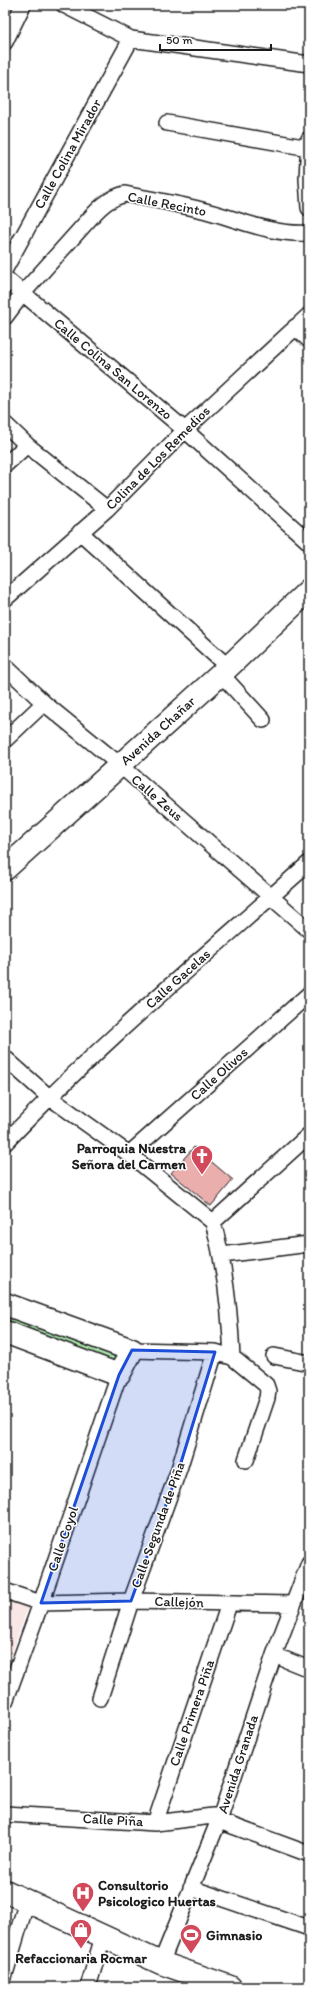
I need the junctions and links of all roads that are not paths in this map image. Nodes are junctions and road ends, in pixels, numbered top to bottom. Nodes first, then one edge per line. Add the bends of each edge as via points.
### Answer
1 (23, 5) edge
2 (64, 5) edge
3 (131, 40) junction
4 (5, 42) edge
5 (309, 64) edge
6 (167, 123) dead end
7 (309, 145) edge
8 (309, 208) edge
9 (309, 233) edge
10 (5, 269) edge
11 (5, 278) edge
12 (23, 293) junction
13 (309, 316) edge
14 (5, 318) edge
15 (295, 327) junction
16 (309, 340) edge
17 (5, 424) edge
18 (185, 430) junction
19 (27, 445) junction
20 (5, 465) edge
21 (107, 509) junction
22 (80, 532) junction
23 (309, 542) edge
24 (309, 590) edge
25 (5, 599) edge
26 (5, 666) edge
27 (225, 670) junction
28 (44, 702) junction
29 (263, 720) dead end
30 (5, 740) edge
31 (120, 765) junction
32 (309, 863) edge
33 (5, 869) edge
34 (271, 897) junction
35 (309, 930) edge
36 (309, 994) edge
37 (5, 1058) edge
38 (49, 1097) junction
39 (309, 1135) edge
40 (5, 1143) edge
41 (129, 1154) junction
42 (213, 1222) junction
43 (309, 1244) edge
44 (222, 1255) junction
45 (5, 1304) edge
46 (5, 1332) edge
47 (132, 1350) junction
48 (215, 1352) junction
49 (274, 1356) dead end
50 (232, 1357) junction
51 (309, 1363) edge
52 (119, 1375) junction
53 (246, 1460) dead end
54 (309, 1563) edge
55 (305, 1585) edge
56 (5, 1592) edge
57 (131, 1601) junction
58 (41, 1603) junction
59 (229, 1604) junction
60 (292, 1604) junction
61 (274, 1655) junction
62 (309, 1669) edge
63 (100, 1698) dead end
64 (5, 1702) edge
65 (5, 1814) edge
66 (220, 1818) junction
67 (155, 1823) junction
68 (309, 1854) edge
69 (191, 1888) junction
70 (5, 1891) edge
71 (27, 1901) junction
72 (309, 1928) edge
73 (103, 1937) junction
74 (161, 1963) junction
75 (5, 1974) edge
76 (88, 1987) edge
77 (230, 1987) edge

1 - 4 street
2 - 3 street
3 - 5 street
3 - 10 street, Calle Colina Mirador
6 - 7 street
7 - 8 street
9 - 12 street, Calle Recinto via 274,231 198,209 125,194 104,203
11 - 12 street, Calle Colina San Lorenzo
12 - 14 street, Calle Recinto
12 - 18 street, Calle Colina San Lorenzo
13 - 15 street, Colina de Los Remedios
15 - 16 street
15 - 18 street, Colina de Los Remedios
17 - 19 street
18 - 21 street, Colina de Los Remedios
18 - 23 street, Calle Colina San Lorenzo
19 - 20 street
19 - 21 street
21 - 22 street, Colina de Los Remedios
22 - 25 street, Colina de Los Remedios
22 - 27 street
24 - 27 street, Avenida Chañar
26 - 28 street, Calle Zeus
27 - 29 street
27 - 31 street, Avenida Chañar
28 - 30 street
28 - 31 street, Calle Zeus
31 - 33 street, Avenida Chañar
31 - 34 street, Calle Zeus
32 - 34 street, Calle Gacelas
34 - 35 street, Calle Zeus
34 - 38 street, Calle Gacelas via 222,938
36 - 41 street, Calle Olivos
37 - 38 street
38 - 40 street, Calle Gacelas
38 - 41 street
39 - 42 street
41 - 42 street
42 - 44 street
43 - 44 street
44 - 50 street
45 - 47 street
46 - 52 street
47 - 48 street
47 - 52 street
48 - 50 street
48 - 57 street, Calle Segunda de Piña via 179,1469
49 - 51 street
50 - 53 street via 266,1385 268,1391
52 - 58 street, Calle Coyol
54 - 55 street, Avenida Granada
55 - 60 street, Avenida Granada
56 - 58 street, Callejón
57 - 58 street, Callejón
57 - 59 street, Callejón
57 - 63 street, Calle Segunda de Piña
58 - 64 street, Calle Coyol
59 - 60 street, Callejón
59 - 67 street, Calle Primera Piña
60 - 61 street, Avenida Granada
61 - 62 street
61 - 66 street, Avenida Granada
65 - 67 street, Calle Piña
66 - 67 street, Calle Piña
66 - 68 street, Calle Piña
66 - 69 street, Avenida Granada
69 - 72 street
69 - 74 street, Avenida Granada
70 - 71 street
71 - 73 street
71 - 75 street
73 - 74 street
73 - 76 street
74 - 77 street

